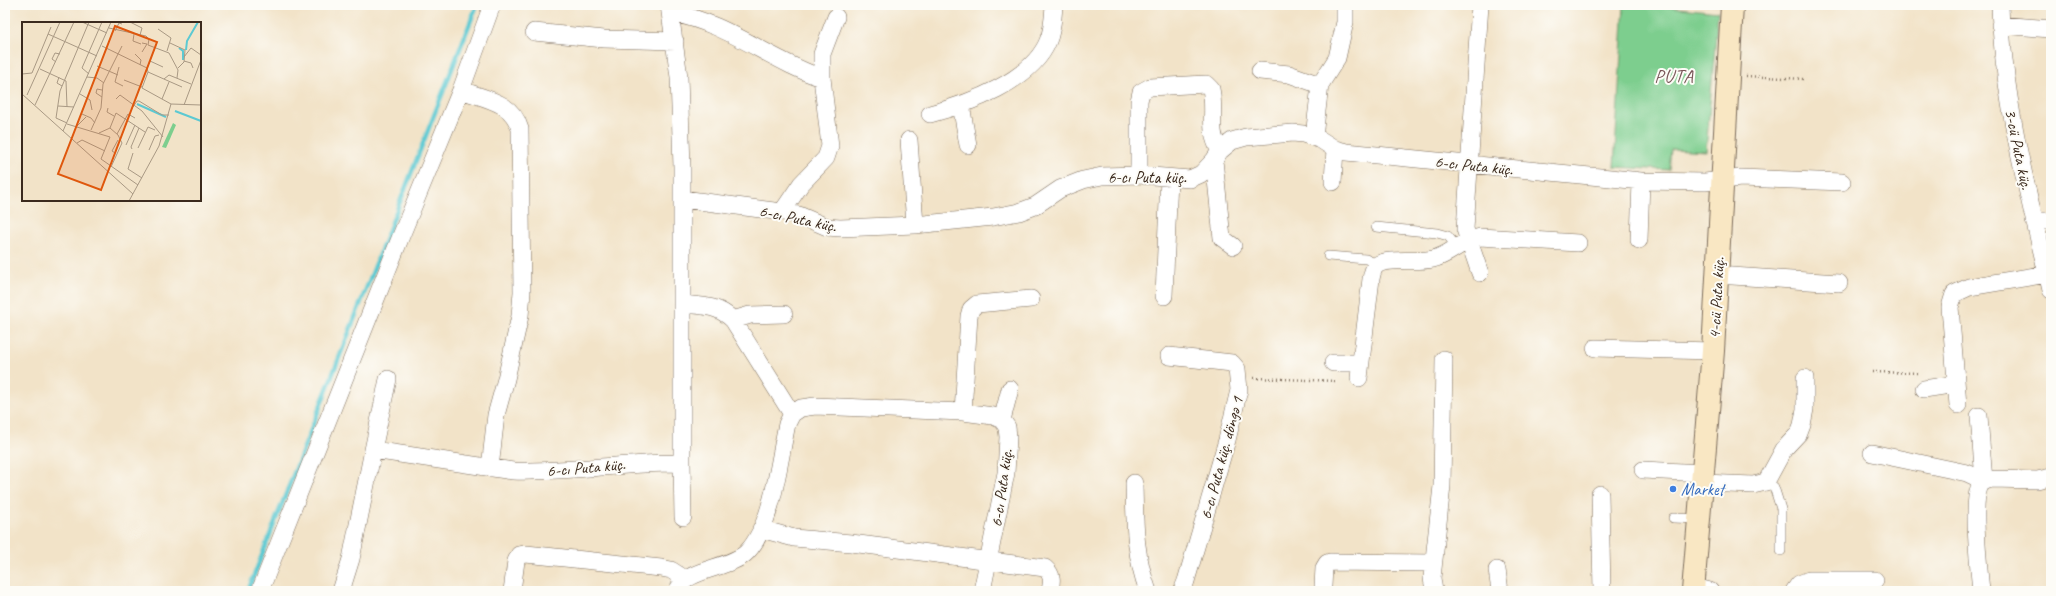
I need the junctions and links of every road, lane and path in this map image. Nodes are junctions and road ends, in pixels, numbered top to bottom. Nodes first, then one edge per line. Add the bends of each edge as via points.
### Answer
1 (492, 5) edge
2 (1054, 5) edge
3 (1345, 5) edge
4 (1480, 5) edge
5 (1732, 5) edge
6 (2000, 5) edge
7 (670, 9) edge
8 (836, 17) dead end
9 (2000, 25) junction
10 (2051, 29) edge
11 (534, 32) dead end
12 (675, 41) junction
13 (1260, 71) dead end
14 (1728, 75) junction
15 (822, 78) junction
16 (1804, 79) dead end
17 (1320, 85) junction
18 (461, 90) junction
19 (961, 105) junction
20 (930, 114) dead end
21 (1314, 137) junction
22 (909, 140) dead end
23 (968, 145) dead end
24 (1335, 149) junction
25 (1217, 156) junction
26 (1470, 165) junction
27 (1139, 175) junction
28 (1169, 178) junction
29 (1722, 180) junction
30 (1641, 181) junction
31 (1333, 182) dead end
32 (1842, 182) dead end
33 (683, 199) junction
34 (782, 212) junction
35 (2043, 221) edge
36 (914, 224) junction
37 (1376, 227) dead end
38 (1640, 240) dead end
39 (1462, 242) junction
40 (1578, 243) dead end
41 (1233, 246) dead end
42 (1328, 256) dead end
43 (1377, 264) junction
44 (1480, 273) dead end
45 (1717, 275) junction
46 (2049, 282) edge
47 (1839, 283) dead end
48 (1164, 296) dead end
49 (1031, 299) dead end
50 (682, 304) junction
51 (784, 314) dead end
52 (733, 320) junction
53 (1595, 348) dead end
54 (1713, 351) junction
55 (1169, 356) dead end
56 (1444, 359) dead end
57 (1338, 363) joint
58 (1872, 372) dead end
59 (1805, 378) dead end
60 (388, 379) dead end
61 (1239, 379) junction
62 (1924, 381) joint
63 (1956, 384) junction
64 (1010, 390) dead end
65 (1958, 405) dead end
66 (963, 412) junction
67 (792, 414) junction
68 (1979, 416) dead end
69 (1002, 420) junction
70 (373, 450) junction
71 (1872, 452) dead end
72 (682, 463) junction
73 (490, 468) junction
74 (1643, 470) dead end
75 (2051, 477) edge
76 (1703, 478) junction
77 (1984, 481) junction
78 (1766, 482) junction
79 (1134, 483) dead end
80 (1600, 494) dead end
81 (683, 517) dead end
82 (1673, 518) dead end
83 (1700, 519) junction
84 (761, 529) junction
85 (1781, 551) dead end
86 (988, 562) junction
87 (1432, 563) junction
88 (1497, 570) dead end
89 (1875, 580) dead end
90 (682, 585) edge
91 (1324, 586) dead end
92 (1699, 590) edge
93 (260, 591) edge
94 (341, 591) edge
95 (512, 591) edge
96 (982, 591) edge
97 (1050, 591) edge
98 (1148, 591) edge
99 (1182, 591) edge
100 (1434, 591) edge
101 (1500, 591) edge
102 (1602, 591) edge
103 (1794, 591) edge
104 (1980, 591) edge

1 - 18 street
2 - 19 street via 1053,28 1048,43 1035,60 1018,75 992,91
3 - 17 street via 1346,22 1337,58
4 - 26 street
5 - 14 street, 4-cü Puta küç.
6 - 9 street, 3-cü Puta küç.
7 - 12 street
7 - 15 street via 715,26 798,70
8 - 15 street via 822,54
9 - 10 street
9 - 35 street, 3-cü Puta küç. via 2010,103
11 - 12 street via 604,39
12 - 33 street via 679,77
13 - 17 street via 1289,74
14 - 16 path
14 - 29 street, 4-cü Puta küç.
15 - 34 street via 830,146 826,158 801,184
17 - 21 street
18 - 73 street via 503,104 517,118 520,129 522,292 517,330 496,415
18 - 93 street
19 - 20 street
19 - 23 street
21 - 24 street, 6-cı Puta küç.
21 - 25 street, 6-cı Puta küç. via 1293,133 1246,136 1232,141
22 - 36 street
24 - 26 street, 6-cı Puta küç.
24 - 31 street
25 - 27 street via 1212,131 1211,90 1206,84 1150,87 1141,92 1139,101
25 - 28 street, 6-cı Puta küç. via 1201,174 1190,179
25 - 41 street via 1222,238
26 - 30 street, 6-cı Puta küç.
26 - 39 street
27 - 28 street, 6-cı Puta küç.
27 - 36 street, 6-cı Puta küç. via 1102,176 1083,180 1060,189 1035,206 993,218
28 - 48 street
29 - 30 street, 6-cı Puta küç. via 1684,183
29 - 32 street, 6-cı Puta küç. via 1741,178
29 - 45 street, 4-cü Puta küç.
30 - 38 street
33 - 34 street, 6-cı Puta küç.
33 - 50 street
34 - 36 street, 6-cı Puta küç. via 834,228
35 - 46 street, 3-cü Puta küç.
37 - 39 lane via 1437,233
39 - 40 street via 1480,236
39 - 43 street via 1433,259
39 - 44 street
42 - 43 lane via 1361,258
43 - 57 street via 1371,279 1360,371
45 - 47 street
45 - 54 street, 4-cü Puta küç.
46 - 63 street via 1969,287 1954,294 1950,307
49 - 66 street via 977,304 972,309 969,316
50 - 52 street via 714,307
50 - 72 street
51 - 52 street via 750,315
52 - 67 street
53 - 54 street
54 - 76 street, 4-cü Puta küç.
55 - 61 street, 6-cı Puta küç. döngə 1 via 1232,363 1237,369
56 - 87 street via 1442,486
57 - 61 path via 1340,377 1337,380
58 - 62 path
59 - 78 street via 1802,425
60 - 70 street
61 - 99 street, 6-cı Puta küç. döngə 1 via 1239,390 1227,440
62 - 63 street
63 - 65 street
64 - 69 street
66 - 67 street via 830,406 801,408
66 - 69 street via 993,416
67 - 84 street via 787,424 769,512
68 - 77 street
69 - 86 street, 6-cı Puta küç. via 1007,427 1008,437 1006,473
70 - 73 street, 6-cı Puta küç.
70 - 94 street via 351,559
71 - 77 street via 1961,471
72 - 73 street, 6-cı Puta küç. via 635,463 531,472
72 - 81 street
74 - 76 street
75 - 77 street via 2037,480
76 - 78 street via 1753,486
76 - 83 street, 4-cü Puta küç.
77 - 104 street via 1976,495
78 - 85 lane via 1774,487 1781,509
79 - 98 street via 1135,540 1140,570
80 - 102 street
82 - 83 lane
83 - 92 street, 4-cü Puta küç.
84 - 86 street via 794,538 851,542
84 - 90 street via 749,551 741,558
86 - 96 street, 6-cı Puta küç.
86 - 97 street via 1045,568 1051,573
87 - 91 street via 1330,562 1324,568
87 - 100 street
88 - 101 street
89 - 103 street via 1809,580 1799,584
90 - 95 street via 671,570 661,568 526,554 519,555 516,561

